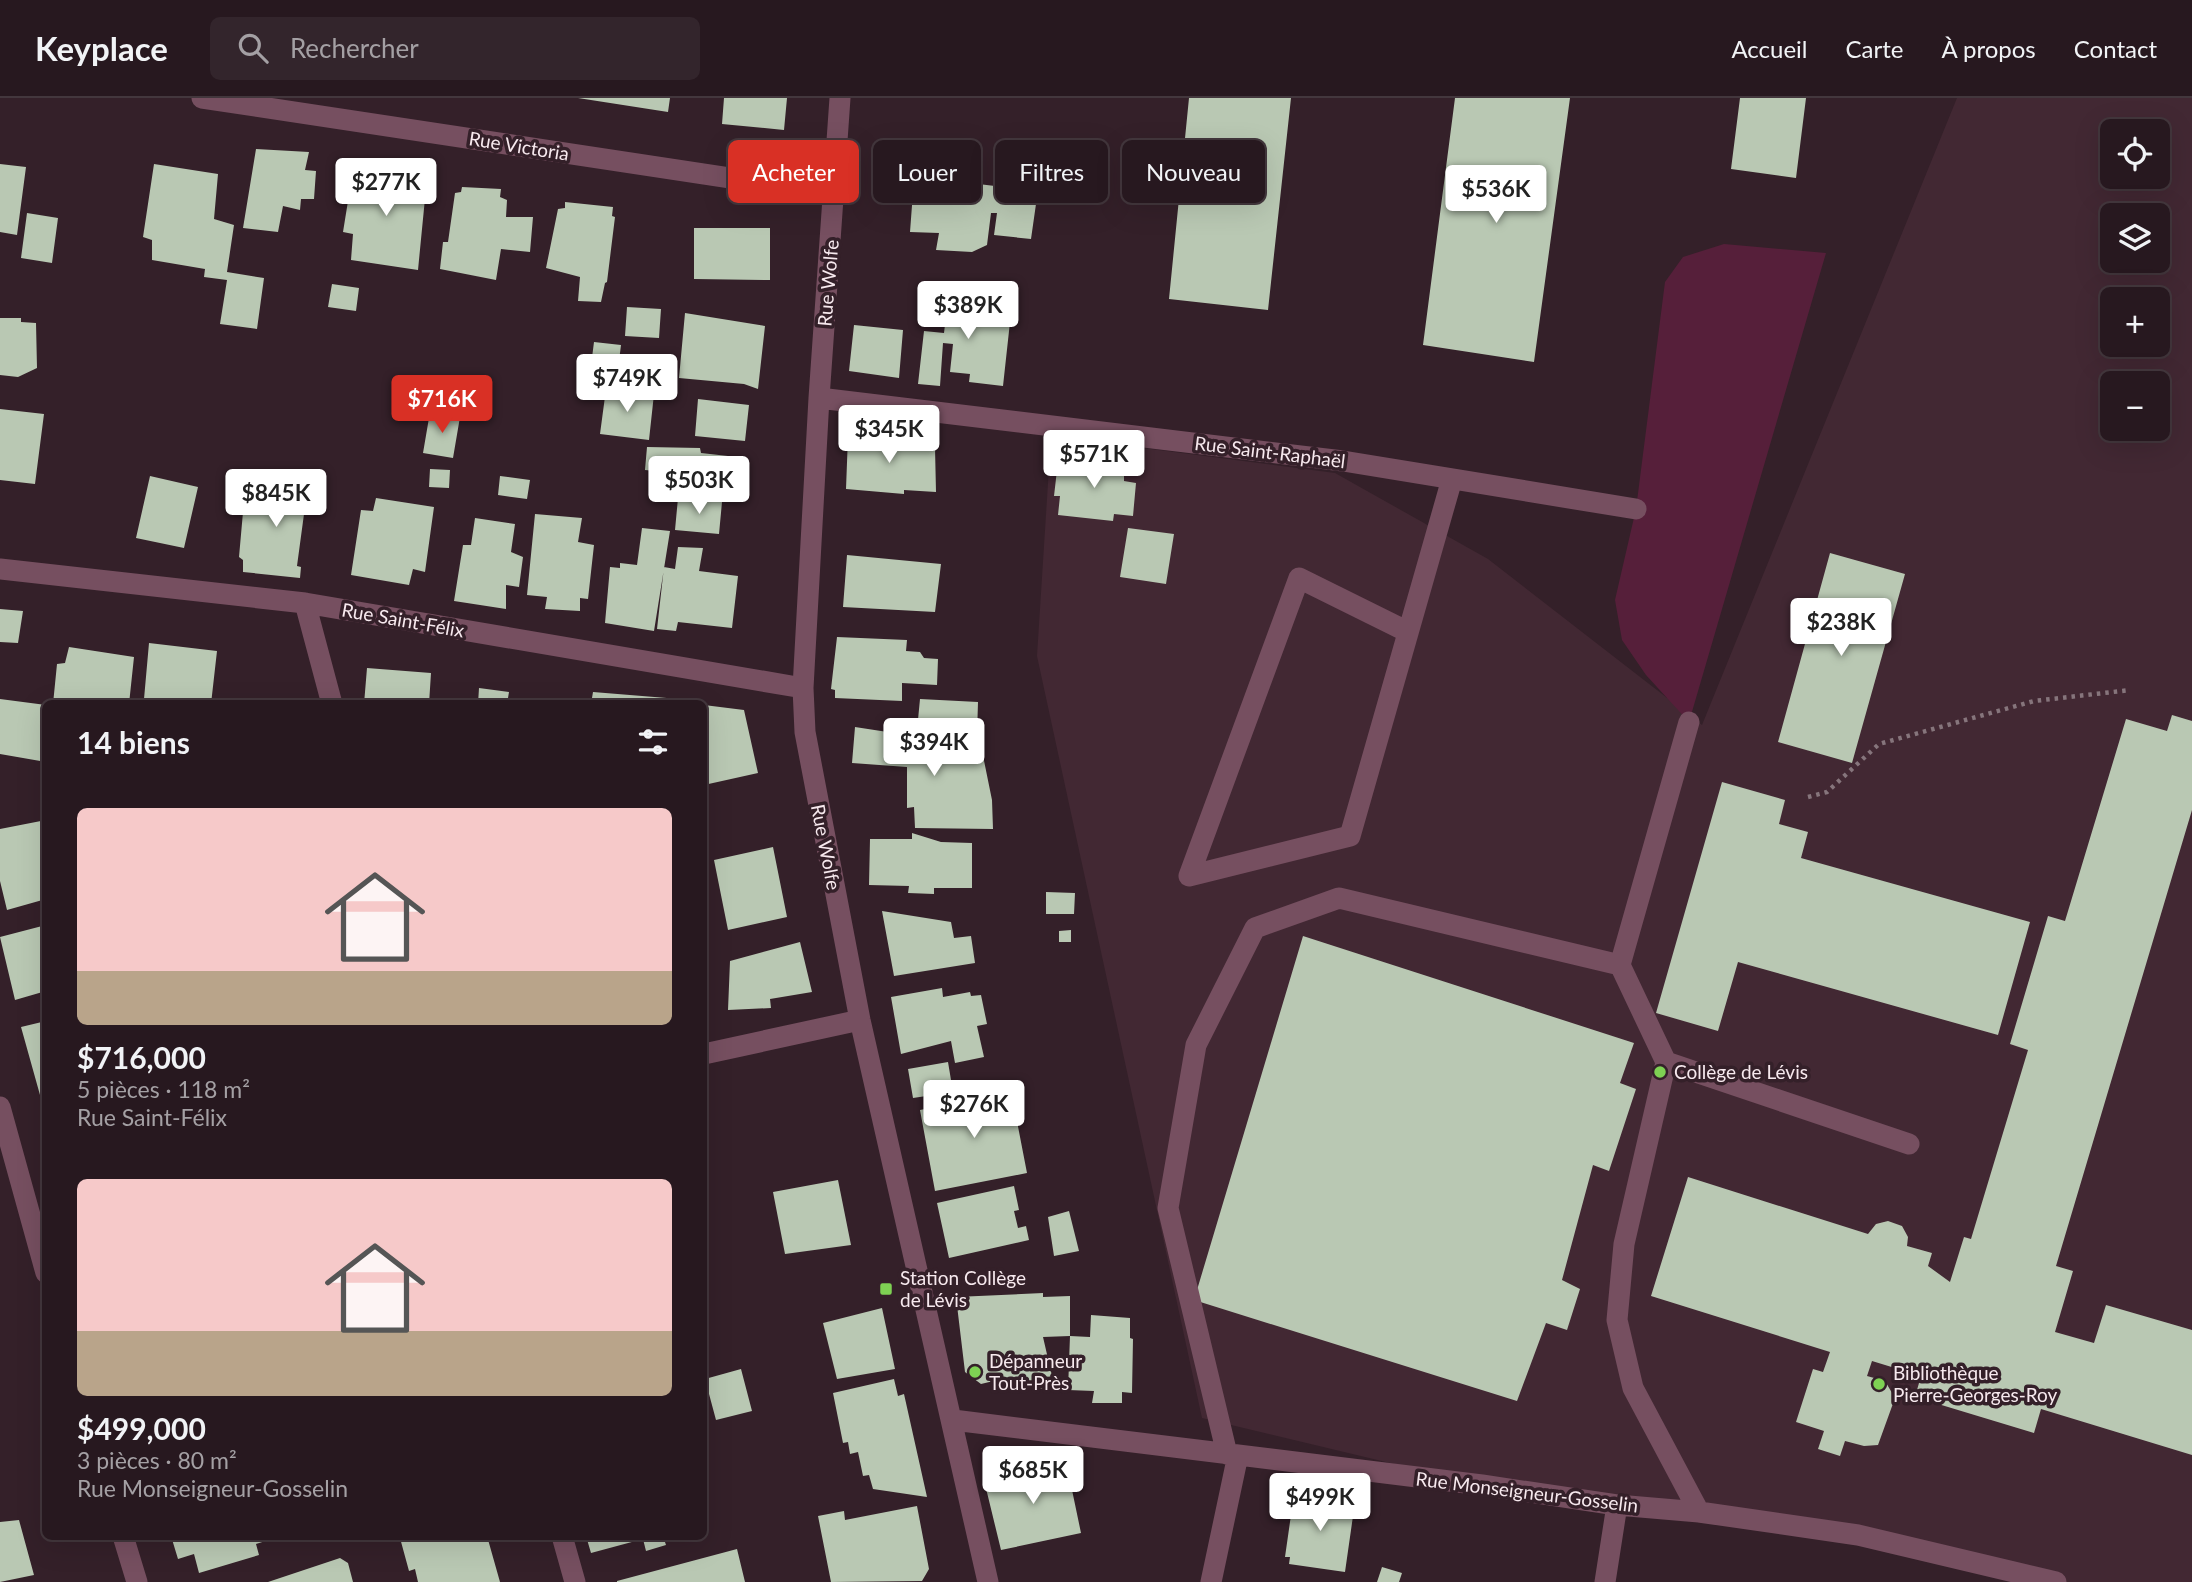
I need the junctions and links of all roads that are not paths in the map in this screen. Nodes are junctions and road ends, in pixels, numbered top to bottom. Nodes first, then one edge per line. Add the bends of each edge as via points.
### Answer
1 (202, 98) edge
2 (840, 98) edge
3 (838, 140) edge
4 (728, 178) edge
5 (834, 203) edge
6 (819, 398) junction
7 (1452, 479) junction
8 (1636, 509) dead end
9 (0, 569) edge
10 (305, 603) junction
11 (1408, 632) junction
12 (803, 688) junction
13 (331, 700) edge
14 (1689, 722) dead end
15 (1620, 965) junction
16 (860, 1020) junction
17 (707, 1053) edge
18 (1666, 1062) junction
19 (0, 1107) edge
20 (1909, 1144) dead end
21 (42, 1259) edge
22 (953, 1420) junction
23 (1232, 1454) junction
24 (1617, 1505) junction
25 (1699, 1512) junction
26 (124, 1540) edge
27 (563, 1540) edge
28 (137, 1582) edge
29 (575, 1582) edge
30 (988, 1582) edge
31 (1211, 1582) edge
32 (1605, 1582) edge
33 (2056, 1582) edge

1 - 4 street, Rue Victoria
2 - 3 street, Rue Wolfe
5 - 6 street, Rue Wolfe
6 - 7 street, Rue Saint-Raphaël via 1343,461
6 - 12 street, Rue Wolfe
7 - 8 street, Rue Saint-Raphaël
7 - 11 street
9 - 10 street, Rue Saint-Félix
10 - 12 street, Rue Saint-Félix
10 - 13 street
11 - 11 street via 1350,836 1189,876 1299,578
12 - 16 street, Rue Wolfe via 812,780
14 - 15 street
15 - 18 street
15 - 23 street via 1339,898 1255,928 1196,1045 1168,1208
16 - 17 street
16 - 22 street, Rue Wolfe
18 - 20 street
18 - 25 street via 1624,1244 1617,1320 1633,1388
19 - 21 street
22 - 23 street, Rue Monseigneur-Gosselin
22 - 30 street, Rue Wolfe
23 - 24 street, Rue Monseigneur-Gosselin
23 - 31 street
24 - 25 street, Rue Monseigneur-Gosselin
24 - 32 street
25 - 33 street, Rue Monseigneur-Gosselin via 1858,1535
26 - 28 street
27 - 29 street

